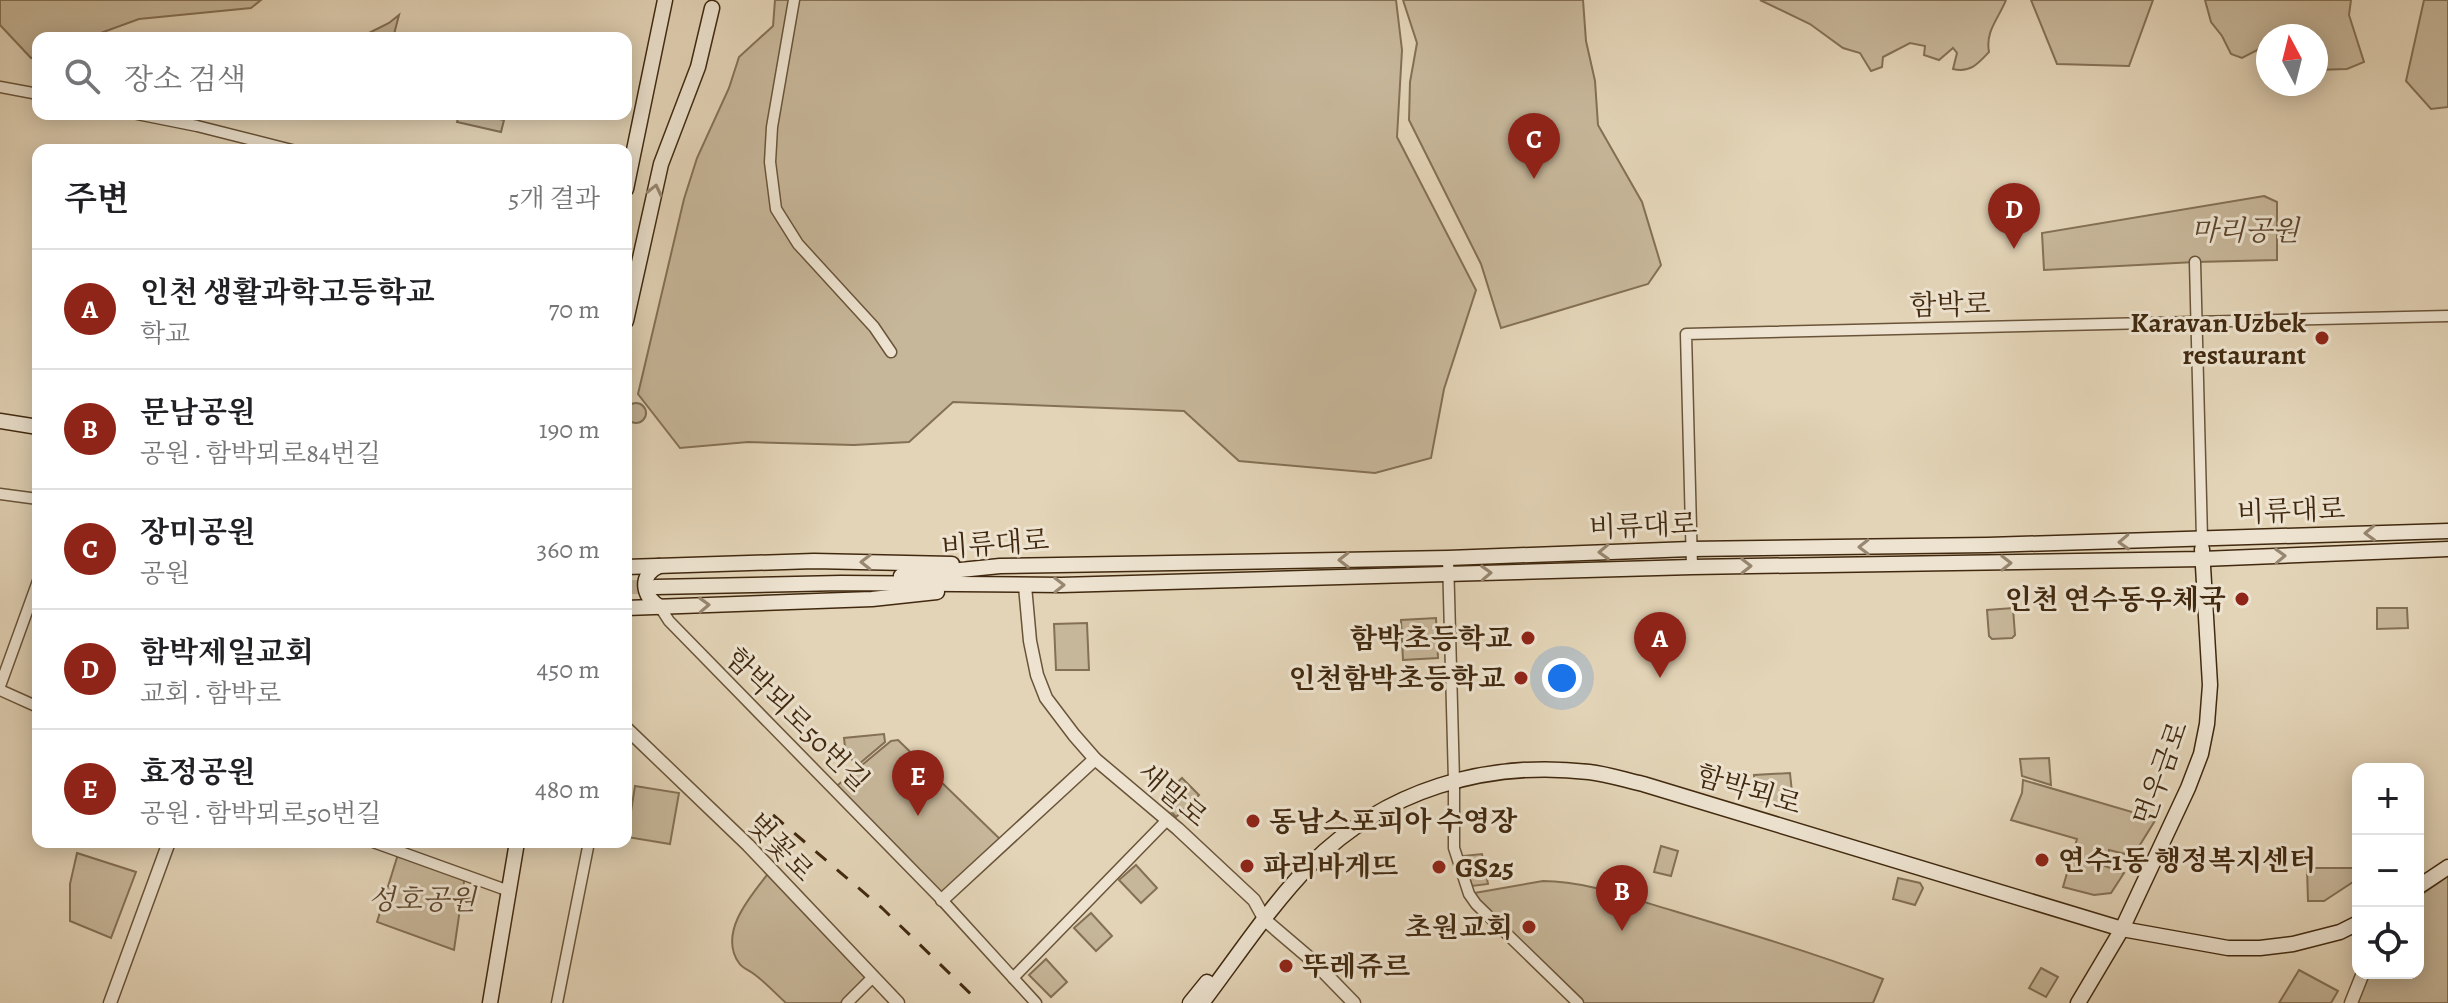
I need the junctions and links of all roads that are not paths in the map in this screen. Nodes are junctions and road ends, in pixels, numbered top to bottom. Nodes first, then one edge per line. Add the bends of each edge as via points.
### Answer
1 (665, 0) edge
2 (794, 0) edge
3 (712, 8) dead end
4 (0, 87) edge
5 (32, 93) edge
6 (167, 120) edge
7 (268, 144) edge
8 (632, 160) edge
9 (2195, 262) dead end
10 (632, 294) edge
11 (2448, 316) edge
12 (2196, 322) junction
13 (891, 352) dead end
14 (0, 421) edge
15 (32, 426) edge
16 (0, 494) edge
17 (32, 498) edge
18 (2448, 531) edge
19 (2202, 539) junction
20 (1691, 549) junction
21 (2448, 549) edge
22 (1448, 558) junction
23 (2202, 559) junction
24 (659, 565) junction
25 (1000, 566) junction
26 (632, 567) edge
27 (1692, 567) junction
28 (1448, 574) junction
29 (841, 583) junction
30 (996, 586) junction
31 (1025, 586) junction
32 (655, 587) tunnel mouth
33 (32, 598) edge
34 (660, 607) junction
35 (632, 608) edge
36 (0, 688) edge
37 (32, 704) edge
38 (632, 734) edge
39 (1095, 759) junction
40 (1454, 781) junction
41 (1167, 820) junction
42 (167, 848) edge
43 (390, 848) edge
44 (516, 848) edge
45 (588, 848) edge
46 (2448, 867) edge
47 (2424, 883) edge
48 (509, 891) junction
49 (942, 900) junction
50 (1265, 920) junction
51 (2352, 926) edge
52 (2122, 929) junction
53 (872, 978) junction
54 (1013, 978) junction
55 (2361, 979) edge
56 (110, 1003) edge
57 (490, 1003) edge
58 (557, 1003) edge
59 (847, 1003) edge
60 (898, 1003) edge
61 (1036, 1003) edge
62 (1190, 1003) edge
63 (1202, 1003) edge
64 (1214, 1003) edge
65 (1354, 1003) edge
66 (1578, 1003) edge
67 (2078, 1003) edge
68 (2351, 1003) edge

1 - 8 main road
2 - 13 street via 772,127 776,209 798,244
10 -> 3 main road via 661,164 698,67
4 - 5 street
6 - 7 street
9 - 12 street
11 - 12 street, 함박로
12 - 19 street
12 - 20 street, 함박로 via 1686,334
14 - 15 main road
16 - 17 street
18 -> 19 main road, 비류대로
19 -> 20 main road, 비류대로
19 - 23 main road, 먼우금로
20 -> 22 main road, 비류대로
20 - 27 street, 함박로
23 -> 21 main road, 비류대로
22 -> 25 main road, 비류대로
22 - 28 street
27 -> 23 main road, 비류대로
23 - 52 main road, 먼우금로 via 2210,685 2201,754
25 -> 24 main road via 814,561
24 - 26 main road
24 - 34 main road via 645,578 645,587
25 - 29 main road, 비류대로
28 -> 27 main road, 비류대로
31 -> 28 main road, 비류대로
28 - 40 street
29 - 30 main road, 비류대로
29 - 32 main road, 비류대로
30 - 31 main road, 비류대로
34 -> 30 main road via 872,599
31 - 39 street, 새말로 via 1030,641 1046,698
33 - 36 street
34 - 35 main road
34 - 49 street, 함박뫼로50번길
36 - 37 street
38 - 53 street, 벚꽃로 via 748,845
39 - 41 street, 새말로
39 - 49 street
40 - 50 main road, 함박뫼로 via 1408,796 1371,816 1311,865
40 - 52 main road, 함박뫼로 via 1513,770 1593,772
40 - 66 street via 1454,848 1469,894
41 - 50 street, 새말로 via 1254,900
41 - 54 street
42 - 56 street
43 - 48 street
44 - 48 main road
45 - 58 street
46 - 47 main road
48 - 57 main road
49 - 54 street, 함박뫼로50번길
50 - 62 main road via 1247,932
50 - 63 main road, 함박뫼로
50 - 64 main road via 1259,942
50 - 65 street, 새말로
51 - 52 main road, 함박뫼로 via 2260,948 2228,948
52 - 67 main road, 먼우금로
53 - 59 street
53 - 60 street, 벚꽃로
54 - 61 street, 함박뫼로50번길
55 - 68 street

